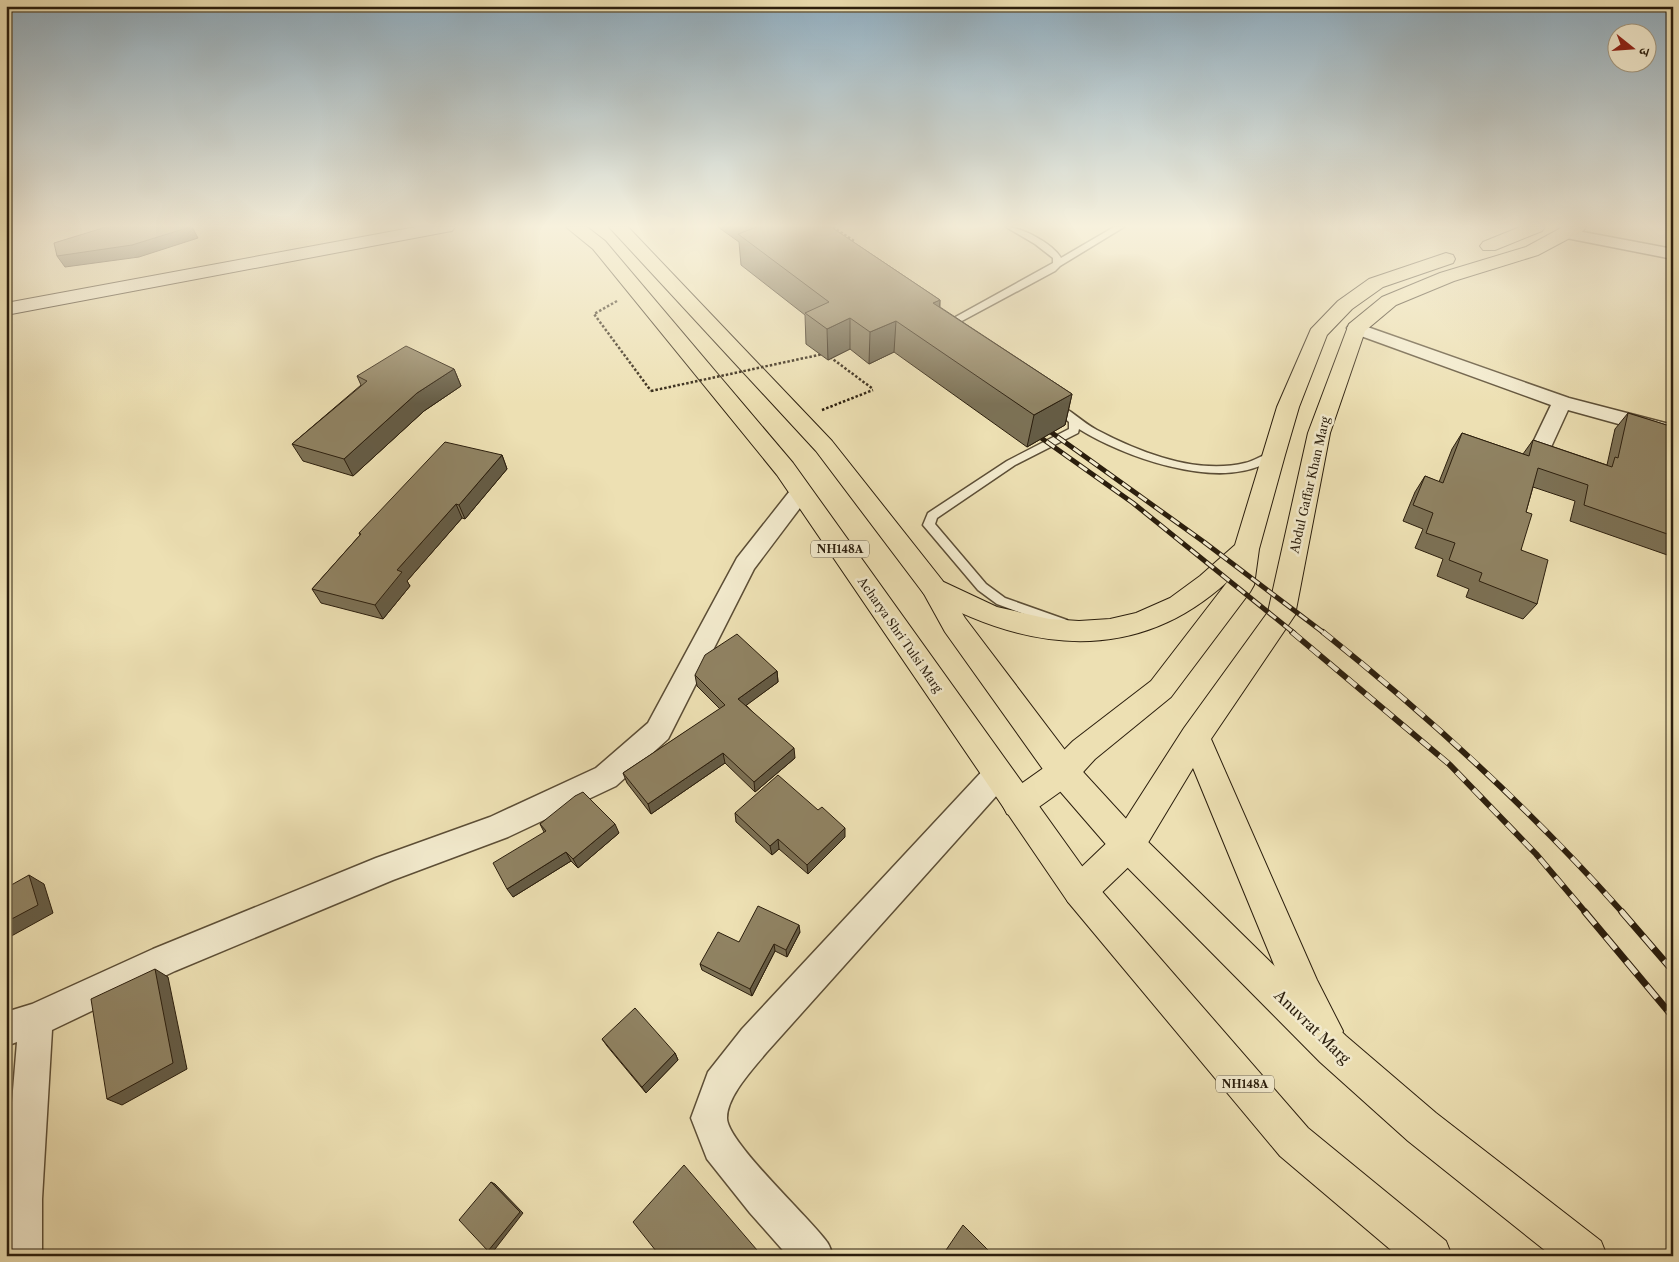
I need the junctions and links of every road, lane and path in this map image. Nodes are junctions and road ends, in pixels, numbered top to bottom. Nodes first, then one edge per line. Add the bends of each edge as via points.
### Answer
1 (76, 286) edge
2 (130, 286) edge
3 (634, 286) edge
4 (673, 286) edge
5 (1020, 286) edge
6 (1372, 286) edge
7 (1424, 286) edge
8 (638, 290) junction
9 (6, 297) edge
10 (6, 309) edge
11 (941, 328) edge
12 (1356, 328) junction
13 (833, 351) edge
14 (826, 354) junction
15 (1043, 398) edge
16 (1562, 402) junction
17 (798, 419) junction
18 (1074, 420) junction
19 (1673, 432) edge
20 (1539, 453) edge
21 (1273, 455) junction
22 (801, 492) junction
23 (1246, 549) junction
24 (933, 587) junction
25 (1094, 631) junction
26 (1195, 737) junction
27 (1063, 772) junction
28 (998, 775) junction
29 (1018, 804) junction
30 (1128, 845) junction
31 (1080, 891) junction
32 (21, 1025) edge
33 (1333, 1049) junction
34 (813, 1255) edge
35 (23, 1256) edge
36 (1431, 1256) edge
37 (1586, 1256) edge

1 - 9 main road
2 - 10 main road
3 - 8 main road, Acharya Shri Tulsi Marg / NH148A
4 - 17 main road
5 - 11 lane
6 - 21 main road via 1344,305 1318,333 1288,407
7 - 12 main road, Abdul Gaffar Khan Marg via 1388,300
8 - 14 path, bridge via 594,314 651,391
8 - 22 main road, Acharya Shri Tulsi Marg / NH148A
12 - 16 street
12 - 26 main road, Abdul Gaffar Khan Marg via 1319,433 1281,615
13 - 14 path
14 - 17 path via 873,390
15 - 18 lane
16 - 19 street
16 - 20 street
17 - 24 main road via 824,446
18 - 21 lane via 1094,434 1183,465 1212,469 1245,467
18 - 25 lane via 1074,431 1002,468 932,516 929,525 982,587 1001,600 1053,621
21 - 23 main road
22 - 28 main road, Acharya Shri Tulsi Marg / NH148A
22 - 32 street via 745,564 658,731 606,777 498,828 388,868 164,960
23 - 25 main road via 1205,587 1170,611 1121,627
23 - 27 main road via 1241,585 1161,689 1084,750
24 - 25 main road via 980,613 1008,622 1046,629
24 - 27 main road via 955,625
26 - 30 main road, Abdul Gaffar Khan Marg
26 - 33 main road via 1304,993
27 - 29 main road
27 - 30 main road, Anuvrat Marg
28 - 29 main road, Acharya Shri Tulsi Marg / NH148A
28 - 34 street via 754,1041 720,1084 709,1118 720,1146
29 - 31 main road, Acharya Shri Tulsi Marg / NH148A
30 - 31 main road, Abdul Gaffar Khan Marg
30 - 33 main road, Anuvrat Marg
31 - 36 main road, NH148A via 1294,1142
32 - 35 street
33 - 37 main road, Anuvrat Marg via 1422,1127

